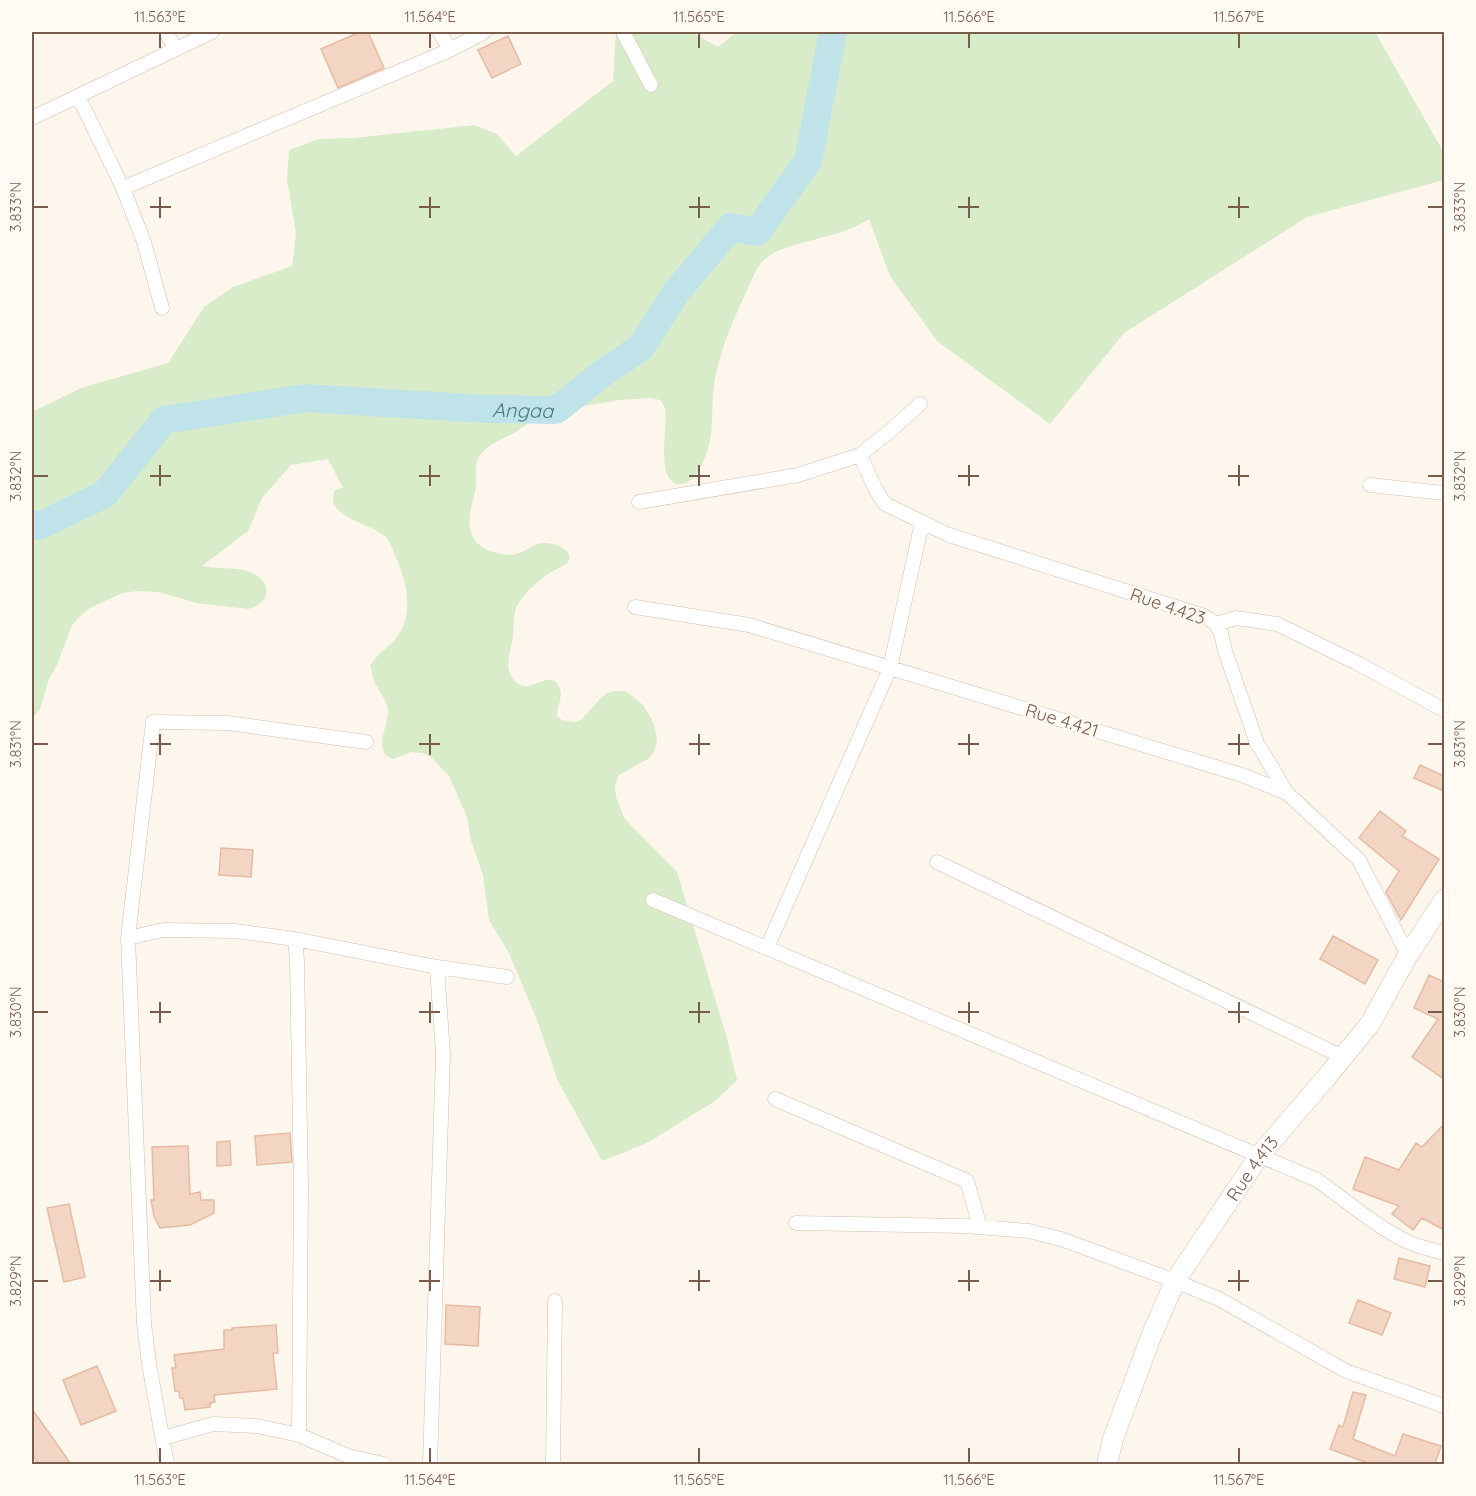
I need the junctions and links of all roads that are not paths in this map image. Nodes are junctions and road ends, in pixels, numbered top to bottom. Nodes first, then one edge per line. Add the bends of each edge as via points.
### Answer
1 (166, 32) edge
2 (212, 32) edge
3 (440, 32) edge
4 (484, 32) edge
5 (623, 32) edge
6 (175, 49) junction
7 (450, 50) junction
8 (651, 85) dead end
9 (78, 96) junction
10 (32, 118) edge
11 (123, 188) junction
12 (162, 308) dead end
13 (920, 404) dead end
14 (860, 455) junction
15 (1370, 484) dead end
16 (1444, 493) edge
17 (639, 502) dead end
18 (922, 522) junction
19 (636, 607) dead end
20 (1216, 624) junction
21 (890, 668) junction
22 (1444, 710) edge
23 (366, 742) dead end
24 (1287, 793) junction
25 (937, 862) dead end
26 (653, 900) dead end
27 (1444, 900) edge
28 (128, 938) junction
29 (295, 939) junction
30 (767, 948) junction
31 (1408, 955) junction
32 (436, 967) junction
33 (507, 977) dead end
34 (1343, 1057) junction
35 (775, 1100) dead end
36 (1259, 1156) junction
37 (796, 1223) dead end
38 (980, 1227) junction
39 (1444, 1253) edge
40 (1175, 1281) junction
41 (555, 1301) dead end
42 (1444, 1406) edge
43 (299, 1436) junction
44 (163, 1438) junction
45 (167, 1464) edge
46 (384, 1464) edge
47 (430, 1464) edge
48 (554, 1464) edge
49 (1107, 1464) edge

1 - 6 street
2 - 6 street
3 - 7 street
4 - 7 street
5 - 8 street
6 - 9 street
7 - 11 street
9 - 10 street
9 - 11 street
11 - 12 street via 144,242
13 - 14 street
14 - 17 street via 798,475
14 - 18 street, Rue 4.423 via 885,504
15 - 16 street
18 - 20 street, Rue 4.423 via 949,535 1204,616
18 - 21 street
19 - 21 street, Rue 4.421 via 749,625
20 - 22 street, Rue 4.423 via 1236,618 1277,624
20 - 24 street via 1257,743
21 - 24 street, Rue 4.421 via 1242,775
21 - 30 street
23 - 28 street via 228,723 153,722
24 - 31 street, Rue 4.421 via 1359,860
25 - 34 street
26 - 30 street
27 - 31 street, Rue 4.413
28 - 29 street via 163,930 187,930
28 - 44 street via 144,1323
29 - 32 street
29 - 43 street via 302,1187
30 - 36 street
31 - 34 street, Rue 4.413 via 1370,1024
32 - 33 street
32 - 47 street via 443,1054
34 - 36 street, Rue 4.413
35 - 38 street via 967,1180
36 - 39 street via 1317,1180 1376,1224 1410,1242
36 - 40 street, Rue 4.413
37 - 38 street
38 - 40 street via 1061,1239
40 - 42 street via 1219,1299 1346,1371
40 - 49 street, Rue 4.413 via 1150,1339
41 - 48 street
43 - 44 street via 257,1426 213,1425
43 - 46 street via 348,1456
44 - 45 street

